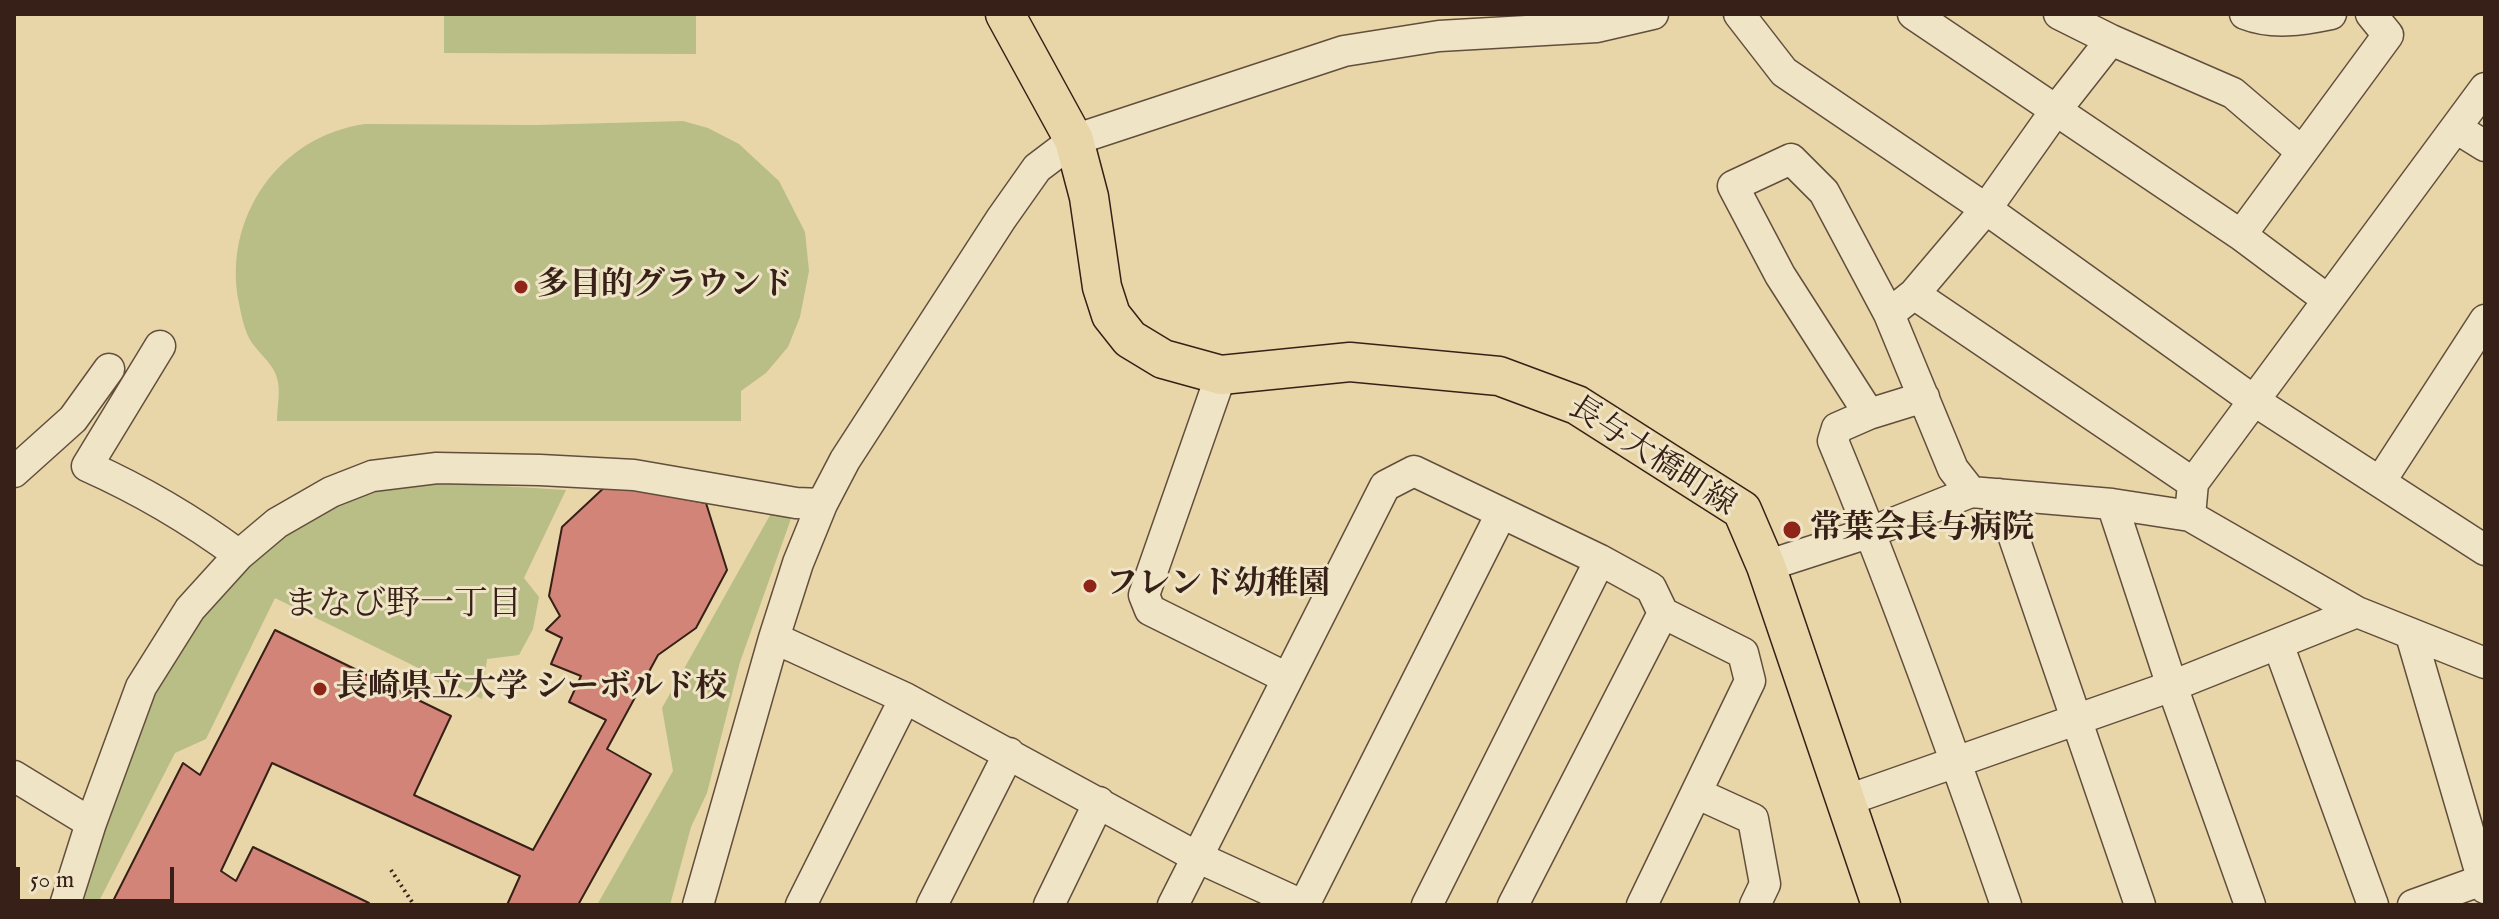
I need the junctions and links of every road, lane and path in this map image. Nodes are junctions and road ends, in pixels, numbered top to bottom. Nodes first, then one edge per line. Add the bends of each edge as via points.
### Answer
1 (1005, 14) edge
2 (1653, 14) edge
3 (1739, 14) edge
4 (1913, 14) edge
5 (2059, 14) edge
6 (2245, 14) edge
7 (2331, 14) edge
8 (2371, 14) edge
9 (1565, 21) edge
10 (2111, 40) junction
11 (2485, 88) edge
12 (2056, 110) junction
13 (2456, 128) junction
14 (1074, 140) junction
15 (2485, 146) edge
16 (2302, 152) junction
17 (1986, 209) junction
18 (2241, 235) junction
19 (1914, 294) junction
20 (2328, 300) junction
21 (1889, 314) junction
22 (2485, 320) edge
23 (160, 346) dead end
24 (109, 369) dead end
25 (1221, 375) junction
26 (1924, 397) junction
27 (2253, 400) junction
28 (1869, 414) junction
29 (14, 472) edge
30 (2380, 482) junction
31 (2193, 483) junction
32 (1985, 493) junction
33 (822, 504) junction
34 (2112, 504) junction
35 (1501, 514) junction
36 (2190, 516) junction
37 (1871, 532) junction
38 (2485, 550) edge
39 (239, 555) junction
40 (1600, 560) junction
41 (1766, 566) junction
42 (2357, 612) junction
43 (1663, 613) junction
44 (2411, 635) junction
45 (774, 638) junction
46 (2278, 644) junction
47 (2485, 663) edge
48 (1287, 678) junction
49 (2172, 686) junction
50 (905, 698) junction
51 (2076, 718) junction
52 (1009, 753) junction
53 (1956, 760) junction
54 (14, 776) edge
55 (1696, 793) junction
56 (1845, 801) junction
57 (1099, 802) junction
58 (91, 823) junction
59 (1197, 857) junction
60 (391, 870) dead end
61 (2484, 882) edge
62 (65, 905) edge
63 (414, 905) edge
64 (698, 905) edge
65 (801, 905) edge
66 (932, 905) edge
67 (1049, 905) edge
68 (1173, 905) edge
69 (1303, 905) edge
70 (1427, 905) edge
71 (1513, 905) edge
72 (1642, 905) edge
73 (1755, 905) edge
74 (1881, 905) edge
75 (2006, 905) edge
76 (2140, 905) edge
77 (2250, 905) edge
78 (2373, 905) edge
79 (2413, 905) edge

1 - 14 main road, 長与大橋町線
2 - 9 street via 1597,27
3 - 17 street via 1784,72
4 - 12 street
5 - 10 street
6 - 7 street via 2260,20 2301,21
8 - 16 street via 2388,35
9 - 14 street via 1344,51
10 - 12 street
10 - 16 street via 2233,93
11 - 13 street
12 - 17 street
12 - 18 street
13 - 15 street
13 - 20 street
14 - 25 main road, 長与大橋町線 via 1111,315 1130,339 1163,359
14 - 33 street via 1037,168 1001,219
16 - 18 street
17 - 19 street
17 - 27 street
18 - 20 street
19 - 21 street
19 - 31 street
20 - 27 street
21 - 26 street
21 - 28 street via 1824,192 1791,159 1733,186 1780,275
22 - 30 street
23 - 39 street via 87,466 192,521
24 - 29 street via 73,419
25 - 41 main road, 長与大橋町線 via 1350,362 1499,376 1577,405 1742,510
25 - 48 street via 1144,595 1150,610
26 - 28 street
26 - 32 street via 1953,469
27 - 30 street
27 - 31 street
28 - 37 street via 1837,428 1833,441
30 - 38 street
31 - 36 street
32 - 34 street
32 - 37 street
32 - 51 street
33 - 39 street via 634,475 437,468 372,476 331,492 277,523
33 - 45 street
34 - 36 street
34 - 49 street
35 - 40 street
35 - 48 street via 1414,471 1385,486
35 - 69 street
36 - 42 street
37 - 41 street
37 - 53 street
39 - 58 street via 190,609 141,687
40 - 43 street via 1651,588
40 - 70 street
41 - 56 main road, 長与大橋町線
42 - 44 street
42 - 46 street
43 - 55 street via 1743,653 1750,681
43 - 71 street
44 - 47 street
44 - 61 street
45 - 50 street
45 - 64 street
46 - 49 street
46 - 78 street
48 - 59 street
49 - 51 street
49 - 77 street
50 - 52 street
50 - 65 street
51 - 53 street
51 - 76 street
52 - 57 street
52 - 66 street
53 - 56 street
53 - 75 street
54 - 58 street
55 - 72 street
55 - 73 street via 1753,819 1765,884
56 - 74 main road, 長与大橋町線
57 - 59 street
57 - 67 street
58 - 62 street
59 - 68 street
59 - 69 street
60 - 63 path
61 - 79 street

